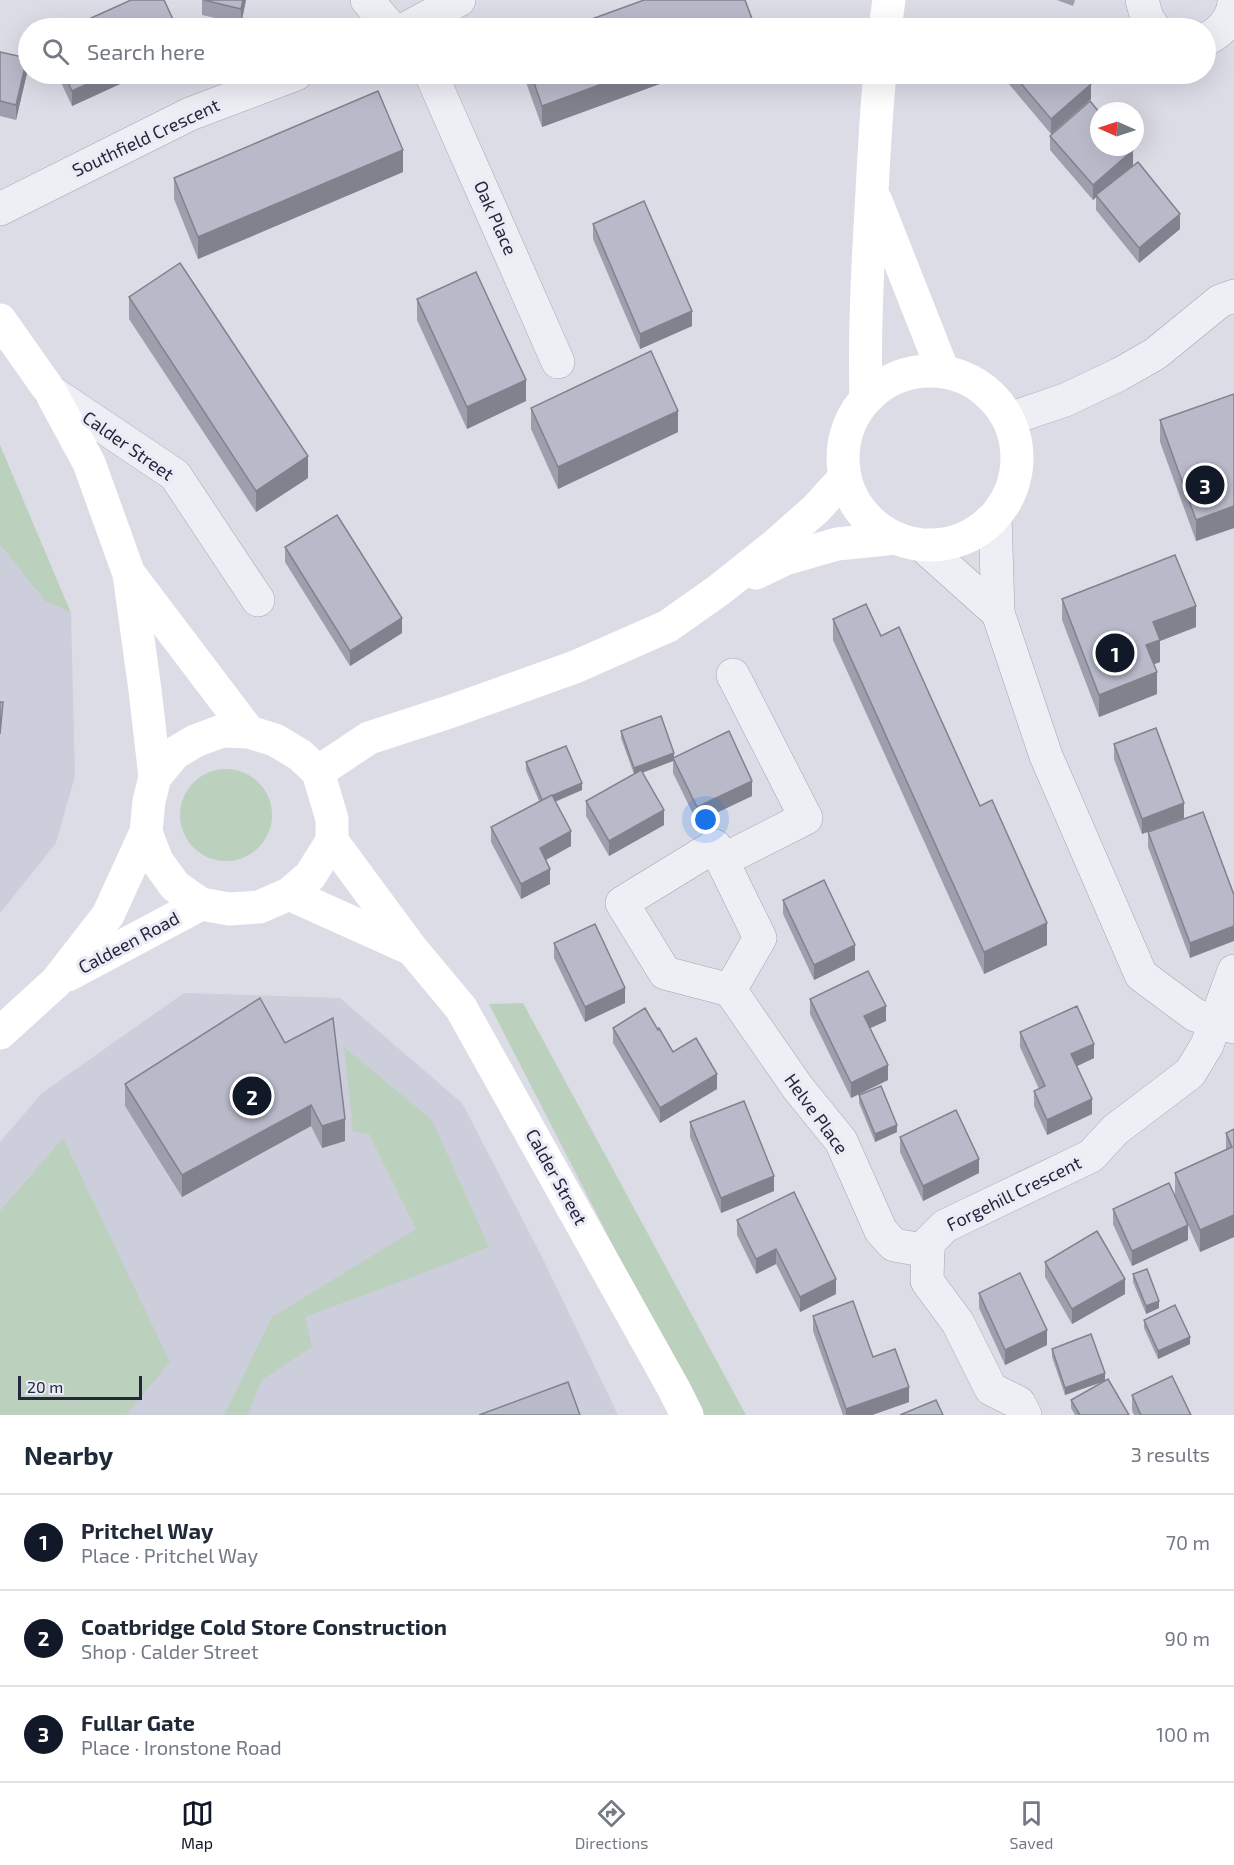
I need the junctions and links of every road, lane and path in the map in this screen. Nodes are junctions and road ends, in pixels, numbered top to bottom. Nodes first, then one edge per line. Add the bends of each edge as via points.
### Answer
1 (367, 0) edge
2 (459, 0) edge
3 (889, 0) edge
4 (1142, 0) edge
5 (1234, 3) edge
6 (382, 18) edge
7 (426, 18) edge
8 (886, 18) edge
9 (1147, 18) edge
10 (1216, 34) edge
11 (270, 84) edge
12 (435, 84) edge
13 (879, 84) edge
14 (872, 191) junction
15 (0, 210) edge
16 (1234, 296) edge
17 (0, 320) edge
18 (558, 363) dead end
19 (943, 371) junction
20 (50, 391) junction
21 (866, 399) junction
22 (1009, 419) junction
23 (845, 477) junction
24 (995, 516) junction
25 (909, 541) junction
26 (129, 574) junction
27 (719, 590) junction
28 (258, 600) dead end
29 (998, 613) junction
30 (733, 675) dead end
31 (249, 732) junction
32 (318, 772) junction
33 (155, 777) junction
34 (146, 832) junction
35 (332, 842) junction
36 (723, 860) junction
37 (289, 894) junction
38 (201, 904) junction
39 (411, 948) junction
40 (1234, 970) edge
41 (56, 982) junction
42 (730, 990) junction
43 (1224, 1024) edge
44 (0, 1033) edge
45 (928, 1251) junction
46 (687, 1415) edge
47 (1025, 1415) edge

1 - 6 street
2 - 7 street
3 - 8 street
4 - 9 street
5 - 10 street via 1233,12
11 - 15 street, Southfield Crescent via 190,114
12 - 18 street, Oak Place
13 - 14 street
14 - 19 street
14 - 21 street
16 - 22 street via 1220,302 1155,354 1120,374 1065,400
17 - 20 street, Calder Street
19 - 21 street via 915,372 889,381
19 - 22 street via 969,380 992,396
20 - 26 street, Calder Street via 89,463
20 - 28 street, Calder Street via 175,475
21 - 23 street via 851,422 844,449
22 - 24 street via 1016,444 1017,470 1010,495
23 - 25 street via 856,503 873,523
23 - 27 street via 816,509
24 - 25 street via 974,533 950,543
24 - 29 street
25 - 27 street via 837,544 785,559
25 - 29 street
26 - 31 street, Calder Street
26 - 33 street, Calder Street
27 - 32 street via 668,626 575,667 369,738
29 - 43 street via 1046,756 1141,975 1195,1016
30 - 36 street via 806,818
31 - 32 street, Calder Street via 275,740
31 - 33 street, Calder Street via 222,731 195,741 175,753
32 - 35 street via 332,819
33 - 34 street, Calder Street via 148,801
34 - 38 street, Calder Street via 156,861 175,886
34 - 41 street, Caldeen Road via 108,915
35 - 37 street, Calder Street via 310,876
35 - 39 street, Calder Street
36 - 42 street via 760,938
36 - 42 street via 715,846 622,903 665,973
37 - 38 street, Calder Street via 259,907 229,909
37 - 39 street, Calder Street
38 - 41 street, Caldeen Road
39 - 46 street, Calder Street via 461,1008
40 - 43 street, Forgehill Crescent
41 - 44 street, Caldeen Road
42 - 45 street, Helve Place via 798,1089 841,1141 881,1231 894,1245
43 - 45 street, Forgehill Crescent via 1190,1073 1115,1130 1091,1156 945,1226 928,1243
45 - 47 street via 927,1281 958,1323 991,1389 1019,1402

